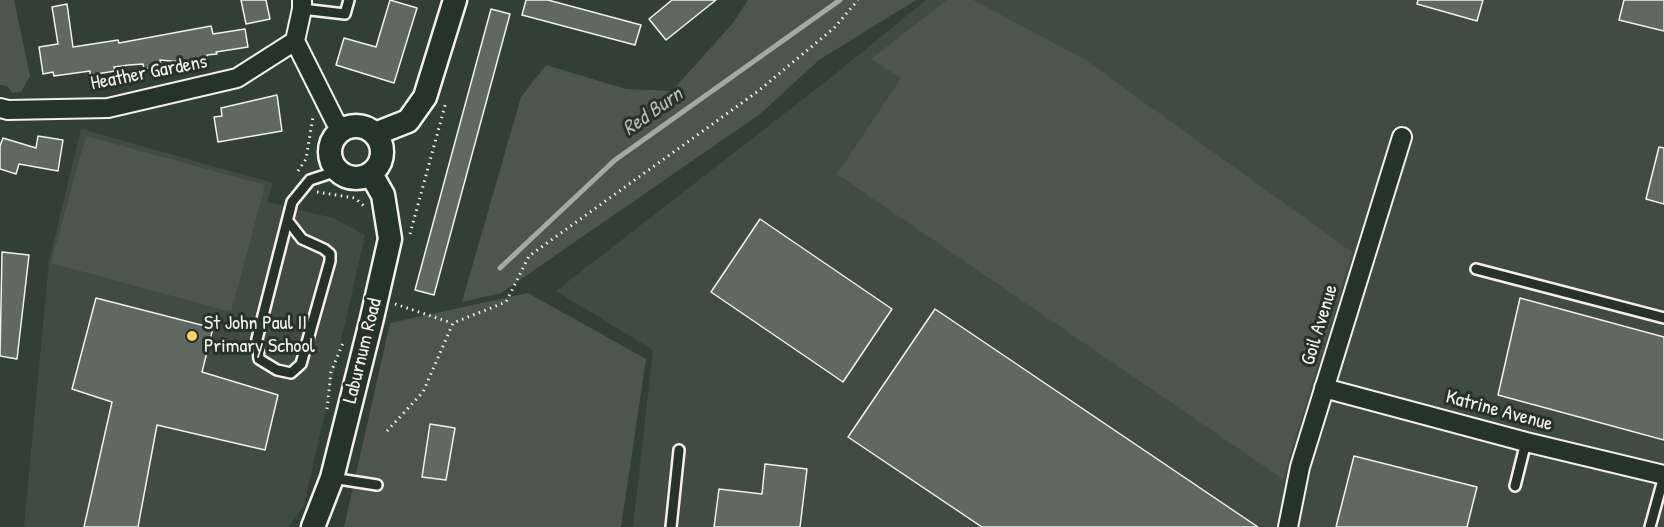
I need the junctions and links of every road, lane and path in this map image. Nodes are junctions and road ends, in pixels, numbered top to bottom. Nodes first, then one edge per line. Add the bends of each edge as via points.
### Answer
1 (349, 0) edge
2 (455, 0) edge
3 (858, 0) edge
4 (302, 4) edge
5 (295, 41) junction
6 (447, 98) dead end
7 (0, 108) edge
8 (343, 129) junction
9 (375, 134) junction
10 (1402, 137) dead end
11 (337, 171) junction
12 (371, 174) junction
13 (288, 221) junction
14 (410, 234) dead end
15 (1476, 269) dead end
16 (377, 298) junction
17 (1664, 318) edge
18 (453, 323) junction
19 (1324, 388) junction
20 (387, 431) dead end
21 (1526, 442) junction
22 (679, 450) dead end
23 (1664, 475) edge
24 (332, 478) junction
25 (377, 485) dead end
26 (1515, 486) dead end
27 (313, 527) edge
28 (671, 527) edge
29 (1288, 527) edge
30 (1650, 527) edge

1 - 4 lane via 345,14
2 - 9 street via 425,97 408,121
3 - 18 path via 834,28 757,92 530,256 506,302
4 - 5 street
5 - 7 street, Heather Gardens via 237,78 108,108
5 - 8 street via 335,121
6 - 14 path
8 - 9 street via 360,126
8 - 11 street via 330,148
9 - 12 street via 382,154
10 - 19 street, Goil Avenue
11 - 12 street via 357,179
11 - 13 lane via 310,180 292,202
12 - 16 street, Laburnum Road via 383,195 390,239
13 - 13 lane via 302,239 330,254 301,364 291,373 259,359 257,339
15 - 17 lane
16 - 18 path
16 - 24 street, Laburnum Road
18 - 20 path via 423,392
19 - 21 street, Katrine Avenue
19 - 29 street, Goil Avenue via 1300,467
21 - 23 street, Katrine Avenue
21 - 26 lane
22 - 28 lane
23 - 30 lane
24 - 25 lane
24 - 27 street, Laburnum Road

